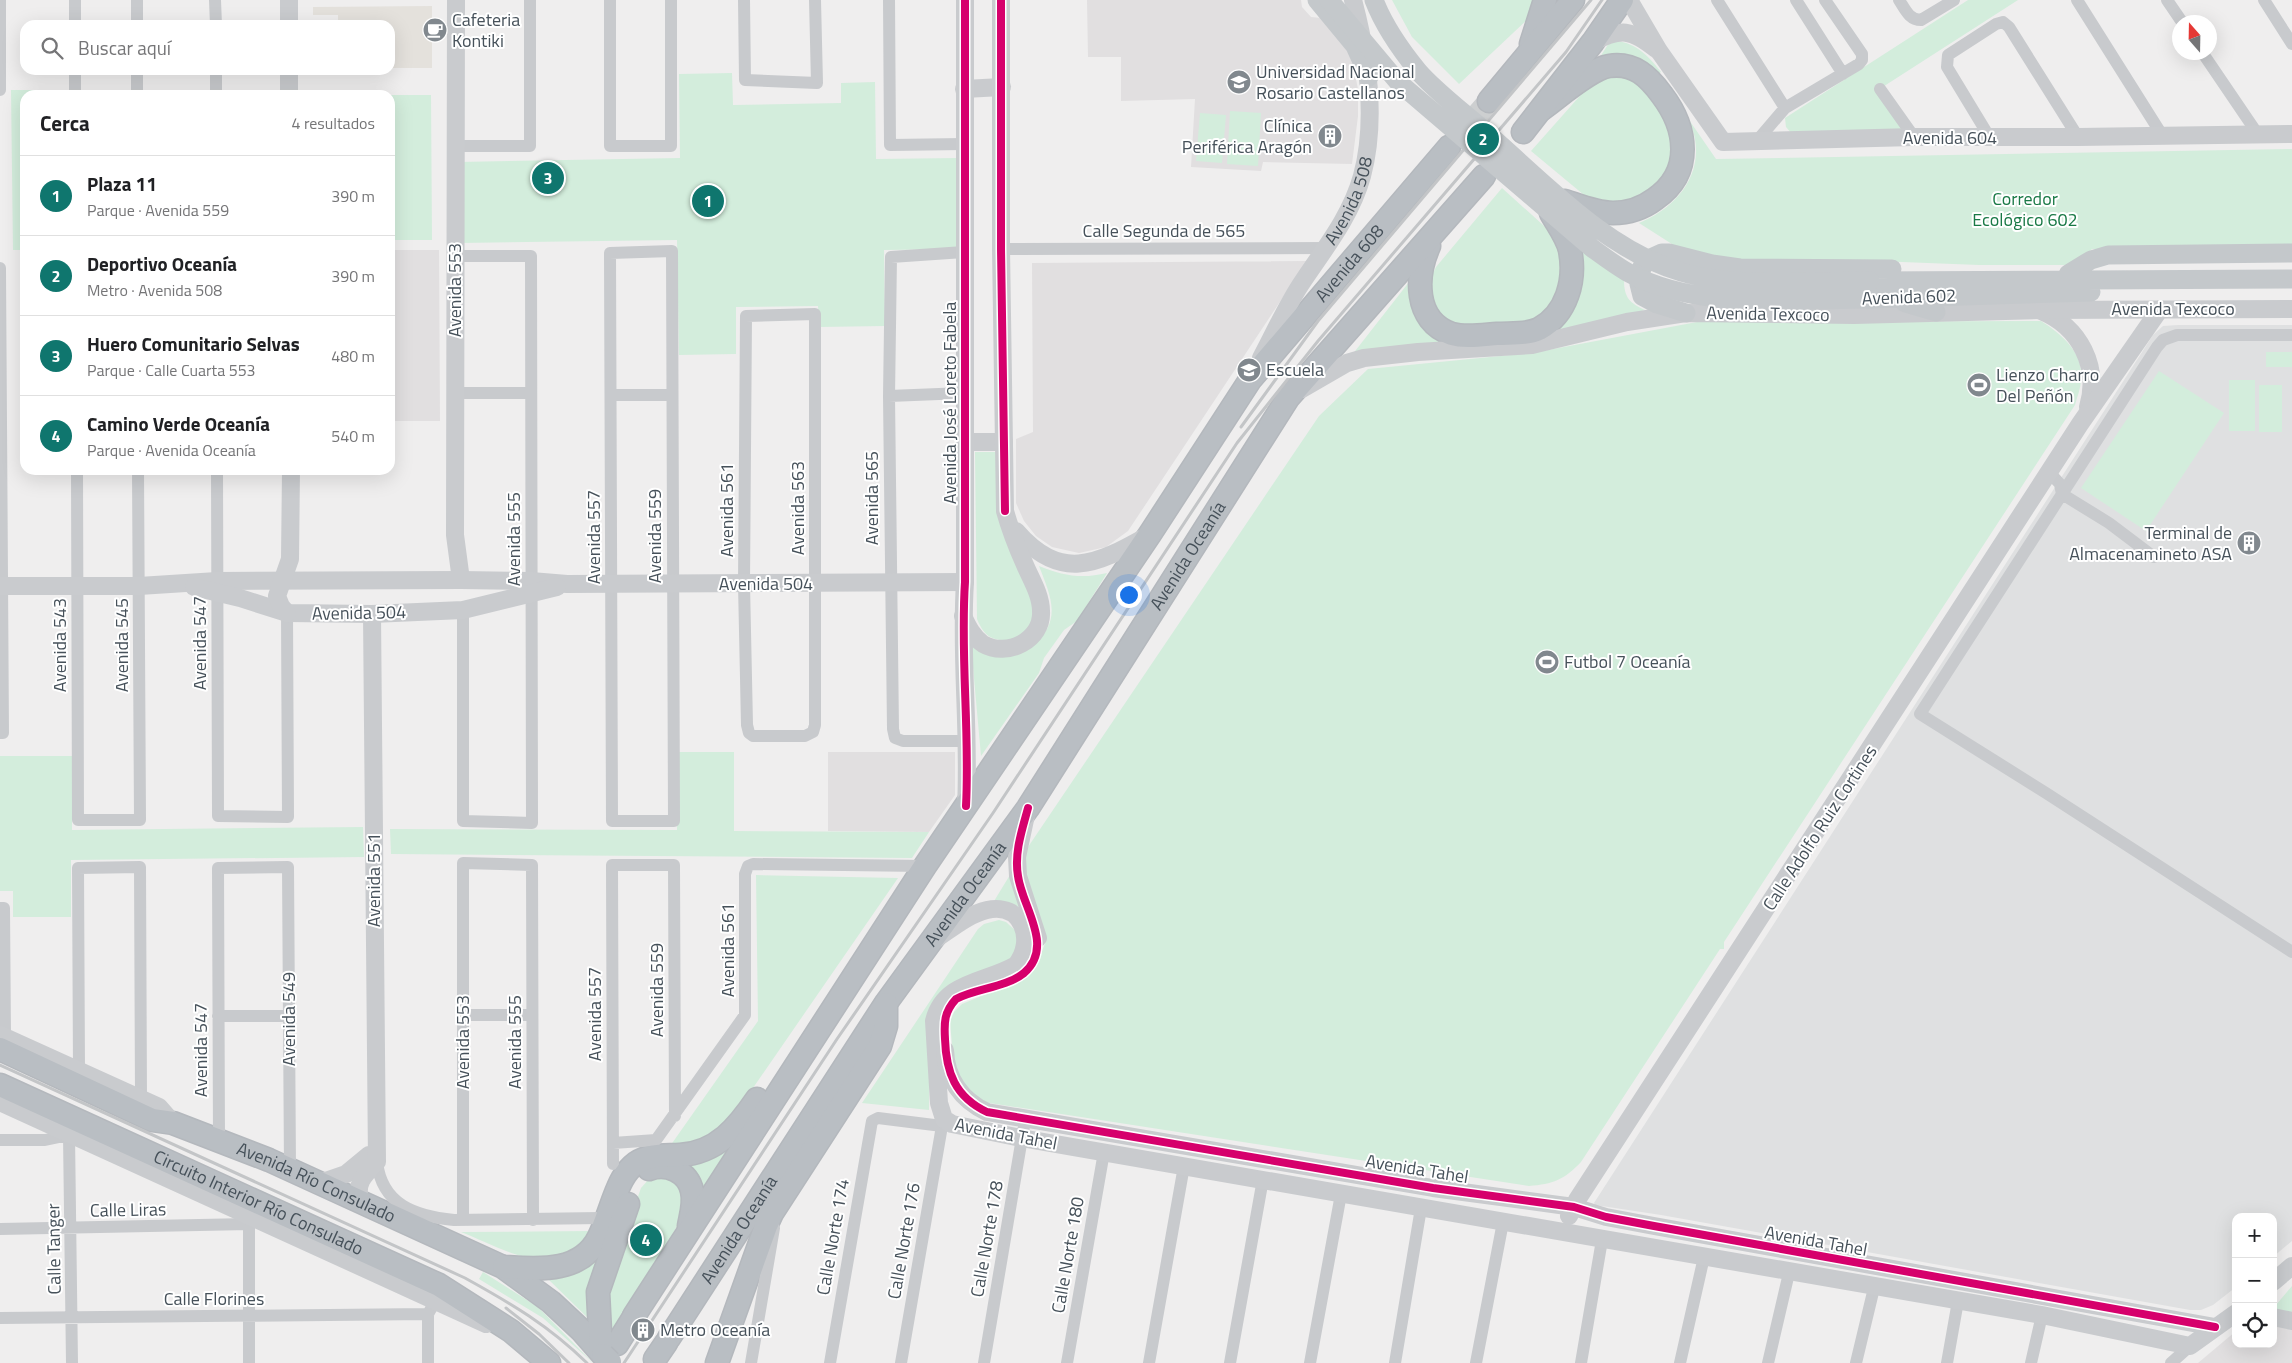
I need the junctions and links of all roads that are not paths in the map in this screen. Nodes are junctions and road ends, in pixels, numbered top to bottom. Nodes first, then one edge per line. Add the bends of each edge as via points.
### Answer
1 (0, 0) edge
2 (75, 0) edge
3 (137, 0) edge
4 (216, 0) edge
5 (290, 0) edge
6 (456, 0) edge
7 (530, 0) edge
8 (610, 0) edge
9 (671, 0) edge
10 (744, 0) edge
11 (815, 0) edge
12 (889, 0) edge
13 (965, 0) edge
14 (1001, 0) edge
15 (1317, 0) edge
16 (1329, 0) edge
17 (1353, 0) edge
18 (1374, 0) edge
19 (1545, 0) edge
20 (1574, 0) edge
21 (1622, 0) edge
22 (1629, 0) edge
23 (1717, 0) edge
24 (1796, 0) edge
25 (1825, 0) edge
26 (1899, 0) edge
27 (1954, 0) edge
28 (2077, 0) edge
29 (2167, 0) edge
30 (2264, 0) edge
31 (2177, 15) edge
32 (75, 20) edge
33 (137, 20) edge
34 (216, 20) edge
35 (290, 20) edge
36 (1593, 42) junction
37 (2292, 44) edge
38 (1659, 51) junction
39 (1528, 54) junction
40 (2207, 60) edge
41 (1844, 74) junction
42 (75, 75) edge
43 (137, 75) edge
44 (216, 75) edge
45 (289, 75) edge
46 (1369, 77) junction
47 (1002, 87) junction
48 (964, 89) junction
49 (0, 90) edge
50 (75, 90) edge
51 (137, 90) edge
52 (216, 90) edge
53 (289, 90) edge
54 (1880, 90) dead end
55 (1489, 101) tunnel mouth
56 (1786, 108) junction
57 (1542, 109) junction
58 (1523, 132) dead end
59 (2257, 133) junction
60 (2291, 133) edge
61 (2162, 135) junction
62 (1914, 137) junction
63 (2078, 137) junction
64 (1990, 138) junction
65 (1756, 142) junction
66 (964, 144) junction
67 (456, 146) junction
68 (1448, 147) tunnel mouth
69 (1484, 176) dead end
70 (1558, 207) junction
71 (1441, 226) junction
72 (1328, 248) junction
73 (1001, 249) junction
74 (672, 251) joint
75 (964, 252) junction
76 (2292, 253) edge
77 (456, 256) junction
78 (1, 268) edge
79 (2068, 274) junction
80 (2292, 279) edge
81 (2049, 280) junction
82 (2242, 280) junction
83 (1970, 287) junction
84 (1870, 290) junction
85 (2292, 292) edge
86 (1892, 299) junction
87 (2160, 309) junction
88 (2292, 309) edge
89 (2039, 310) junction
90 (1942, 312) junction
91 (1686, 313) junction
92 (815, 314) joint
93 (2292, 335) edge
94 (1250, 380) junction
95 (455, 393) junction
96 (531, 393) junction
97 (964, 393) junction
98 (611, 395) junction
99 (672, 395) junction
100 (889, 396) junction
101 (1, 397) edge
102 (1288, 398) junction
103 (2080, 424) junction
104 (965, 442) junction
105 (1004, 442) junction
106 (2049, 472) junction
107 (77, 475) edge
108 (138, 475) edge
109 (217, 475) edge
110 (291, 475) edge
111 (2062, 494) junction
112 (2034, 496) junction
113 (1005, 510) junction
114 (1150, 534) junction
115 (2154, 557) dead end
116 (461, 580) junction
117 (281, 581) junction
118 (965, 582) junction
119 (611, 583) junction
120 (890, 583) junction
121 (673, 584) junction
122 (744, 584) junction
123 (816, 584) junction
124 (1, 586) edge
125 (77, 586) junction
126 (139, 586) junction
127 (217, 587) junction
128 (531, 587) junction
129 (463, 610) junction
130 (287, 613) junction
131 (372, 614) junction
132 (963, 616) junction
133 (813, 732) joint
134 (2, 733) edge
135 (968, 741) junction
136 (966, 806) junction
137 (1028, 808) junction
138 (78, 820) joint
139 (674, 821) joint
140 (532, 865) joint
141 (612, 865) joint
142 (925, 866) junction
143 (218, 868) joint
144 (2, 908) edge
145 (927, 944) junction
146 (2292, 952) edge
147 (886, 1003) junction
148 (463, 1015) junction
149 (532, 1015) junction
150 (830, 1015) junction
151 (218, 1016) junction
152 (289, 1016) junction
153 (2, 1040) edge
154 (79, 1071) junction
155 (0, 1085) edge
156 (141, 1099) junction
157 (0, 1102) edge
158 (675, 1116) junction
159 (874, 1119) joint
160 (1025, 1120) junction
161 (172, 1122) junction
162 (944, 1124) junction
163 (70, 1135) junction
164 (112, 1136) junction
165 (1021, 1138) junction
166 (0, 1140) edge
167 (219, 1141) junction
168 (613, 1143) junction
169 (1104, 1152) junction
170 (376, 1155) junction
171 (613, 1164) dead end
172 (1184, 1166) junction
173 (143, 1168) junction
174 (290, 1170) junction
175 (1263, 1180) junction
176 (317, 1184) junction
177 (1341, 1194) junction
178 (361, 1203) junction
179 (1574, 1207) junction
180 (1421, 1208) junction
181 (601, 1218) dead end
182 (463, 1220) junction
183 (533, 1220) junction
184 (251, 1221) junction
185 (1503, 1222) junction
186 (774, 1228) dead end
187 (0, 1229) edge
188 (71, 1229) junction
189 (1561, 1232) junction
190 (688, 1235) junction
191 (1602, 1240) junction
192 (1704, 1257) junction
193 (2292, 1266) edge
194 (503, 1267) junction
195 (1789, 1273) junction
196 (2277, 1279) edge
197 (1874, 1288) junction
198 (1958, 1301) junction
199 (432, 1307) junction
200 (250, 1316) junction
201 (2042, 1316) junction
202 (2232, 1316) edge
203 (0, 1318) edge
204 (72, 1318) junction
205 (2277, 1318) edge
206 (2292, 1321) edge
207 (2215, 1327) junction
208 (511, 1331) junction
209 (663, 1346) dead end
210 (2190, 1346) junction
211 (608, 1353) edge
212 (72, 1363) edge
213 (249, 1363) edge
214 (428, 1363) edge
215 (549, 1363) edge
216 (717, 1363) edge
217 (751, 1363) edge
218 (830, 1363) edge
219 (901, 1363) edge
220 (984, 1363) edge
221 (1067, 1363) edge
222 (1149, 1363) edge
223 (1230, 1363) edge
224 (1310, 1363) edge
225 (1395, 1363) edge
226 (1476, 1363) edge
227 (1581, 1363) edge
228 (1680, 1363) edge
229 (1768, 1363) edge
230 (1856, 1363) edge
231 (1947, 1363) edge
232 (2031, 1363) edge
233 (2171, 1363) edge

1 - 49 street
2 - 32 street
3 - 33 street
4 - 34 street
5 - 35 street
6 - 67 street, Avenida 553
7 - 67 street via 530,146
8 - 9 street via 610,146 671,146
10 - 11 street via 745,80 817,83
12 - 66 street via 890,145
13 - 48 street, Avenida José Loreto Fabela
14 - 47 street
15 - 46 main road via 1355,46
16 - 70 main road, bridge via 1398,82
17 - 46 street, Avenida 508
18 - 70 main road, bridge via 1383,23 1418,72
19 - 39 highway
20 - 39 highway
21 - 36 highway
22 - 38 street, Avenida 604
23 - 56 street
24 - 41 street
25 - 41 street via 1862,54 1860,64
26 - 27 street via 1910,17 1916,20
28 - 61 street
29 - 31 street
30 - 37 street
36 - 38 street, Avenida 604 via 1609,34 1628,32
36 - 57 highway
38 - 65 street, Avenida 604 via 1723,142
39 - 55 highway
40 - 59 street
41 - 56 street
42 - 50 street
43 - 51 street
44 - 52 street
45 - 53 street
46 - 72 street, Avenida 508 via 1370,120 1362,176 1346,216
47 - 48 street
47 - 73 street
48 - 66 street, Avenida José Loreto Fabela
54 - 62 street
56 - 65 street
57 - 58 highway
57 - 70 highway via 1597,70 1619,65 1630,67 1651,80 1670,106 1683,141 1679,171 1660,196 1645,206 1613,214
59 - 60 street, Avenida 604
59 - 61 street, Avenida 604
61 - 63 street, Avenida 604
62 - 64 street, Avenida 604
62 - 65 street, Avenida 604
63 - 64 street, Avenida 604
63 - 64 street via 2003,22 1948,55 1946,61 1946,67
66 - 75 street, Avenida José Loreto Fabela
67 - 77 street, Avenida 553
68 - 94 highway, Avenida 608
69 - 71 highway
70 - 71 highway via 1570,249 1571,288 1556,315 1538,329 1463,336 1438,326 1425,309 1419,287 1420,271 1428,248
70 - 84 main road, Avenida 602, bridge via 1648,261 1683,273 1727,280
71 - 102 highway
72 - 73 street, Calle Segunda de 565
72 - 94 street, Avenida 508 via 1291,300
73 - 105 street
74 - 98 street, Avenida 557 via 610,253
74 - 99 street, Avenida 559
75 - 97 street, Avenida José Loreto Fabela
75 - 100 street, Avenida 565 via 890,257
76 - 79 main road via 2108,256 2091,260
77 - 95 street, Avenida 553
77 - 96 street, Avenida 555 via 530,256
78 - 101 street
79 - 81 main road
79 - 82 main road via 2084,270 2188,270 2218,273
80 - 82 main road, Avenida 602
81 - 82 main road, Avenida 602
81 - 83 main road, Avenida 602
83 - 84 main road, Avenida 602
83 - 85 main road, Avenida 602
83 - 86 main road, Avenida 602
83 - 90 main road
83 - 91 main road via 1916,269 1740,268 1669,253 1651,258 1640,272 1642,296
84 - 86 main road, Avenida 602
86 - 90 main road
87 - 88 street, Avenida Texcoco
87 - 89 street, Avenida Texcoco
87 - 103 street, Calle Adolfo Ruiz Cortines
89 - 90 street, Avenida Texcoco
89 - 103 street, Calle Adolfo Ruiz Cortines via 2064,324 2081,343 2087,356 2092,375 2091,396
90 - 91 street, Avenida Texcoco via 1854,315
91 - 102 street, Avenida Texcoco via 1627,322 1532,345 1364,358 1331,371
92 - 122 street, Avenida 561 via 746,316
92 - 123 street, Avenida 563
93 - 111 street via 2177,335 2163,340
94 - 114 highway
95 - 96 street
95 - 116 street, Avenida 553 via 455,535
96 - 128 street, Avenida 555
97 - 100 street
97 - 104 street, Avenida José Loreto Fabela
98 - 99 street
98 - 119 street, Avenida 557
99 - 121 street, Avenida 559
100 - 120 street, Avenida 565
101 - 124 street
102 - 137 highway, Avenida Oceanía
103 - 106 street, Calle Adolfo Ruiz Cortines
104 - 105 street
104 - 118 street, Avenida José Loreto Fabela
105 - 113 street
106 - 111 street via 2060,484
106 - 112 street, Calle Adolfo Ruiz Cortines
107 - 125 street, Avenida 543
108 - 126 street, Avenida 545
109 - 127 street, Avenida 547
110 - 117 street via 290,559
111 - 112 street via 2050,499
111 - 115 street via 2109,523
111 - 146 street via 1920,714
112 - 179 street, Calle Adolfo Ruiz Cortines
113 - 114 street via 1030,548 1049,560 1070,564 1113,556
113 - 132 street via 1041,602 1042,615 1038,627 1031,638 1020,645 1008,649 995,648 983,644 971,632
114 - 136 highway
116 - 117 street, Avenida 504
116 - 128 street, Avenida 504
116 - 129 street, Avenida 553 via 468,594
117 - 127 street, Avenida 504
117 - 130 street via 277,596
118 - 120 street, Avenida 504
118 - 132 street, Avenida José Loreto Fabela
119 - 121 street, Avenida 504
119 - 128 street, Avenida 504
119 - 139 street, Avenida 557 via 612,821
120 - 123 street, Avenida 504
120 - 135 street, Avenida 565 via 892,729 895,738 903,741
121 - 122 street, Avenida 504
121 - 139 street, Avenida 559
122 - 123 street, Avenida 504
122 - 133 street, Avenida 561 via 749,733 757,736 805,736
123 - 133 street, Avenida 563
124 - 125 street, Avenida 504
124 - 134 street
125 - 126 street, Avenida 504
125 - 138 street, Avenida 543
126 - 127 street, Avenida 504 via 183,584
126 - 138 street, Avenida 545 via 140,820
127 - 130 street, Avenida 504
127 - 130 street, Avenida 547 via 218,816 288,817
128 - 129 street, Avenida 504
128 - 129 street, Avenida 555 via 532,822 463,821
129 - 131 street, Avenida 504
130 - 131 street, Avenida 504
131 - 170 street, Avenida 551
132 - 135 street, Avenida José Loreto Fabela
135 - 136 street, Avenida José Loreto Fabela
136 - 142 highway
137 - 145 highway, Avenida Oceanía
137 - 160 street, Avenida Tahel via 1017,857 1018,876 1038,937 1037,950 1024,972 1013,979 956,1000 944,1022 947,1066 962,1095 987,1112
140 - 148 street, Avenida 553 via 463,863
140 - 149 street, Avenida 555
141 - 158 street, Avenida 559 via 674,865
141 - 168 street, Avenida 557
142 - 150 highway
142 - 158 street, Avenida 561 via 748,866 745,874 745,1016
143 - 151 street, Avenida 547
143 - 152 street, Avenida 549 via 288,867
144 - 153 street
145 - 147 highway, Avenida Oceanía
145 - 162 street, Avenida Tahel via 988,909 1000,909 1018,918 1026,937 1026,948 1016,965 951,992 937,1009 934,1021 937,1082
147 - 209 highway, Avenida Oceanía
147 - 216 highway via 886,1026 880,1046 772,1213
148 - 149 street
148 - 182 street, Avenida 553
149 - 183 street, Avenida 555
150 - 190 highway
150 - 194 highway via 804,1037 726,1137 695,1153 652,1156 632,1166 620,1182 598,1239 586,1254 555,1268
151 - 152 street
151 - 167 street, Avenida 547
152 - 174 street, Avenida 549
153 - 154 street, Avenida Río Consulado
153 - 161 highway, Circuito Interior Río Consulado via 152,1120
154 - 156 street, Avenida Río Consulado
154 - 156 street via 78,868 140,867
155 - 164 highway, Circuito Interior Río Consulado
156 - 161 street, Avenida Río Consulado via 159,1108
157 - 163 street
158 - 168 street, Avenida 561 via 654,1141
159 - 162 street, Avenida Tahel
159 - 218 street, Calle Norte 174 via 870,1123
160 - 165 street, Calle Norte 178
160 - 179 street, Avenida Tahel via 1433,1188
161 - 167 highway, Avenida Río Consulado
162 - 165 street, Avenida Tahel
162 - 219 street, Calle Norte 176
163 - 166 street via 45,1140
163 - 173 street
163 - 188 street, Calle Tanger
164 - 173 highway
164 - 208 highway, Circuito Interior Río Consulado via 439,1286
165 - 169 street, Avenida Tahel
165 - 220 street, Calle Norte 178
167 - 174 highway, Avenida Río Consulado
168 - 171 street, Avenida 557
169 - 172 street, Avenida Tahel
169 - 221 street, Calle Norte 180
170 - 176 street via 353,1170
170 - 178 street via 359,1182
170 - 182 street via 381,1184 396,1201 428,1216
172 - 175 street, Avenida Tahel
172 - 222 street
173 - 184 street
174 - 176 highway, Avenida Río Consulado
175 - 177 street, Avenida Tahel
175 - 223 street
176 - 178 highway, Avenida Río Consulado
177 - 180 street, Avenida Tahel
177 - 224 street
178 - 194 highway, Avenida Río Consulado
179 - 189 street, Calle Adolfo Ruiz Cortines
179 - 207 street, Avenida Tahel via 1654,1226
180 - 185 street, Avenida Tahel
180 - 225 street
181 - 183 street
182 - 183 street
184 - 188 street, Calle Liras
184 - 199 street
184 - 200 street
185 - 189 street, Avenida Tahel
185 - 226 street
186 - 217 street
187 - 188 street, Calle Liras
188 - 204 street, Calle Tanger
189 - 191 street, Avenida Tahel
190 - 211 highway
190 - 211 highway via 693,1204 687,1180 666,1167 653,1168 642,1174 636,1180 599,1285 597,1299
191 - 192 street, Avenida Tahel
191 - 227 street
192 - 195 street, Avenida Tahel
192 - 228 street
193 - 196 street
194 - 211 highway, Avenida Río Consulado via 551,1302
195 - 197 street, Avenida Tahel
195 - 229 street
197 - 198 street, Avenida Tahel
197 - 230 street
198 - 201 street, Avenida Tahel
198 - 231 street
199 - 200 street, Calle Florines
199 - 208 street
199 - 214 street
200 - 204 street, Calle Florines
200 - 213 street
201 - 210 street, Avenida Tahel
201 - 232 street
202 - 207 street
203 - 204 street, Calle Florines
204 - 212 street, Calle Tanger
205 - 206 street
207 - 210 street
208 - 215 highway
210 - 233 street

